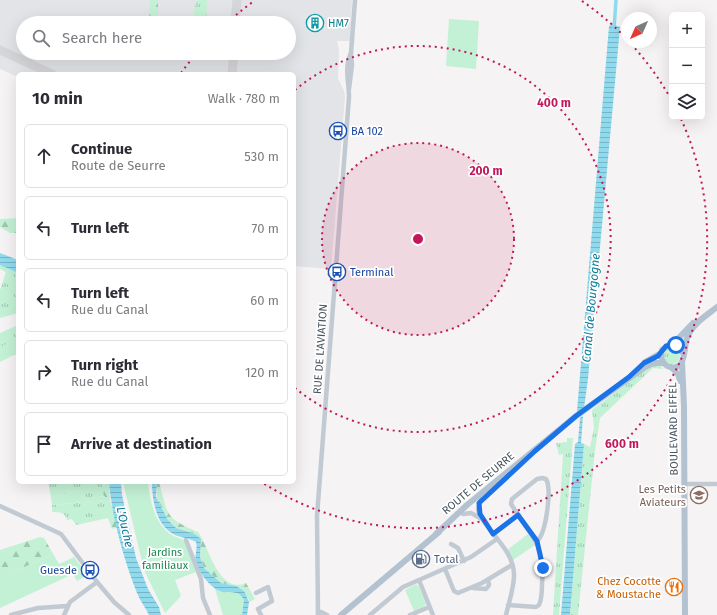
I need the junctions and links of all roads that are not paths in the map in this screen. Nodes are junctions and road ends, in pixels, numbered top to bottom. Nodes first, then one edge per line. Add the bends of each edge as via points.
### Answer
1 (355, 0) edge
2 (717, 303) edge
3 (717, 307) edge
4 (672, 344) junction
5 (661, 353) junction
6 (683, 353) junction
7 (663, 362) junction
8 (682, 362) junction
9 (671, 367) junction
10 (629, 377) junction
11 (535, 451) junction
12 (684, 484) junction
13 (717, 484) edge
14 (0, 506) edge
15 (472, 506) junction
16 (463, 514) junction
17 (474, 514) junction
18 (518, 515) junction
19 (482, 519) junction
20 (436, 534) junction
21 (493, 534) junction
22 (497, 539) junction
23 (186, 540) dead end
24 (537, 541) junction
25 (451, 544) dead end
26 (464, 561) junction
27 (512, 565) junction
28 (445, 569) junction
29 (419, 580) junction
30 (97, 582) junction
31 (256, 593) dead end
32 (508, 604) junction
33 (67, 606) junction
34 (430, 607) junction
35 (321, 614) edge
36 (342, 614) edge
37 (11, 615) edge
38 (64, 615) edge
39 (129, 615) edge
40 (210, 615) edge
41 (261, 615) edge
42 (370, 615) edge
43 (410, 615) edge
44 (433, 615) edge
45 (506, 615) edge
46 (682, 615) edge
47 (685, 615) edge

1 - 35 street, RUE DE L'AVIATION via 317,516 318,603
2 - 4 main road
3 - 6 main road via 692,329
4 - 5 main road
4 - 6 main road via 679,347
5 - 7 main road
5 - 10 main road, ROUTE DE SEURRE via 644,363
6 - 8 main road
7 - 9 main road
7 - 10 main road, ROUTE DE SEURRE via 650,364
8 - 9 main road
8 - 12 main road, BOULEVARD EIFFEL
9 - 46 main road, BOULEVARD EIFFEL via 676,371 680,381
10 - 11 main road, ROUTE DE SEURRE
11 - 15 main road, ROUTE DE SEURRE
11 - 15 main road, ROUTE DE SEURRE
12 - 13 street
12 - 47 main road, BOULEVARD EIFFEL
14 - 30 street via 61,534
15 - 16 main road, ROUTE DE SEURRE
15 - 17 street
15 - 19 street
15 - 20 main road, ROUTE DE SEURRE
16 - 17 street
16 - 20 main road, ROUTE DE SEURRE
17 - 19 street
18 - 21 street
18 - 24 street
18 - 24 street via 511,504 512,499 537,479 546,479 548,486 545,526 542,536
19 - 21 street
20 - 36 main road, ROUTE DE SEURRE
21 - 22 street
22 - 26 street
22 - 27 street via 508,554
23 - 40 street via 201,579 203,598
24 - 32 street via 543,562 540,604 536,607
25 - 26 street via 458,548
26 - 28 street
27 - 28 street via 488,580 489,585 486,589 470,588 458,593 455,592
27 - 32 street via 514,578
28 - 29 street
29 - 34 street
29 - 42 street via 403,587
30 - 33 street
30 - 39 street
31 - 41 street via 268,587 272,601 258,609
32 - 45 street
33 - 37 street via 38,608
33 - 38 street
34 - 43 street
34 - 44 street

